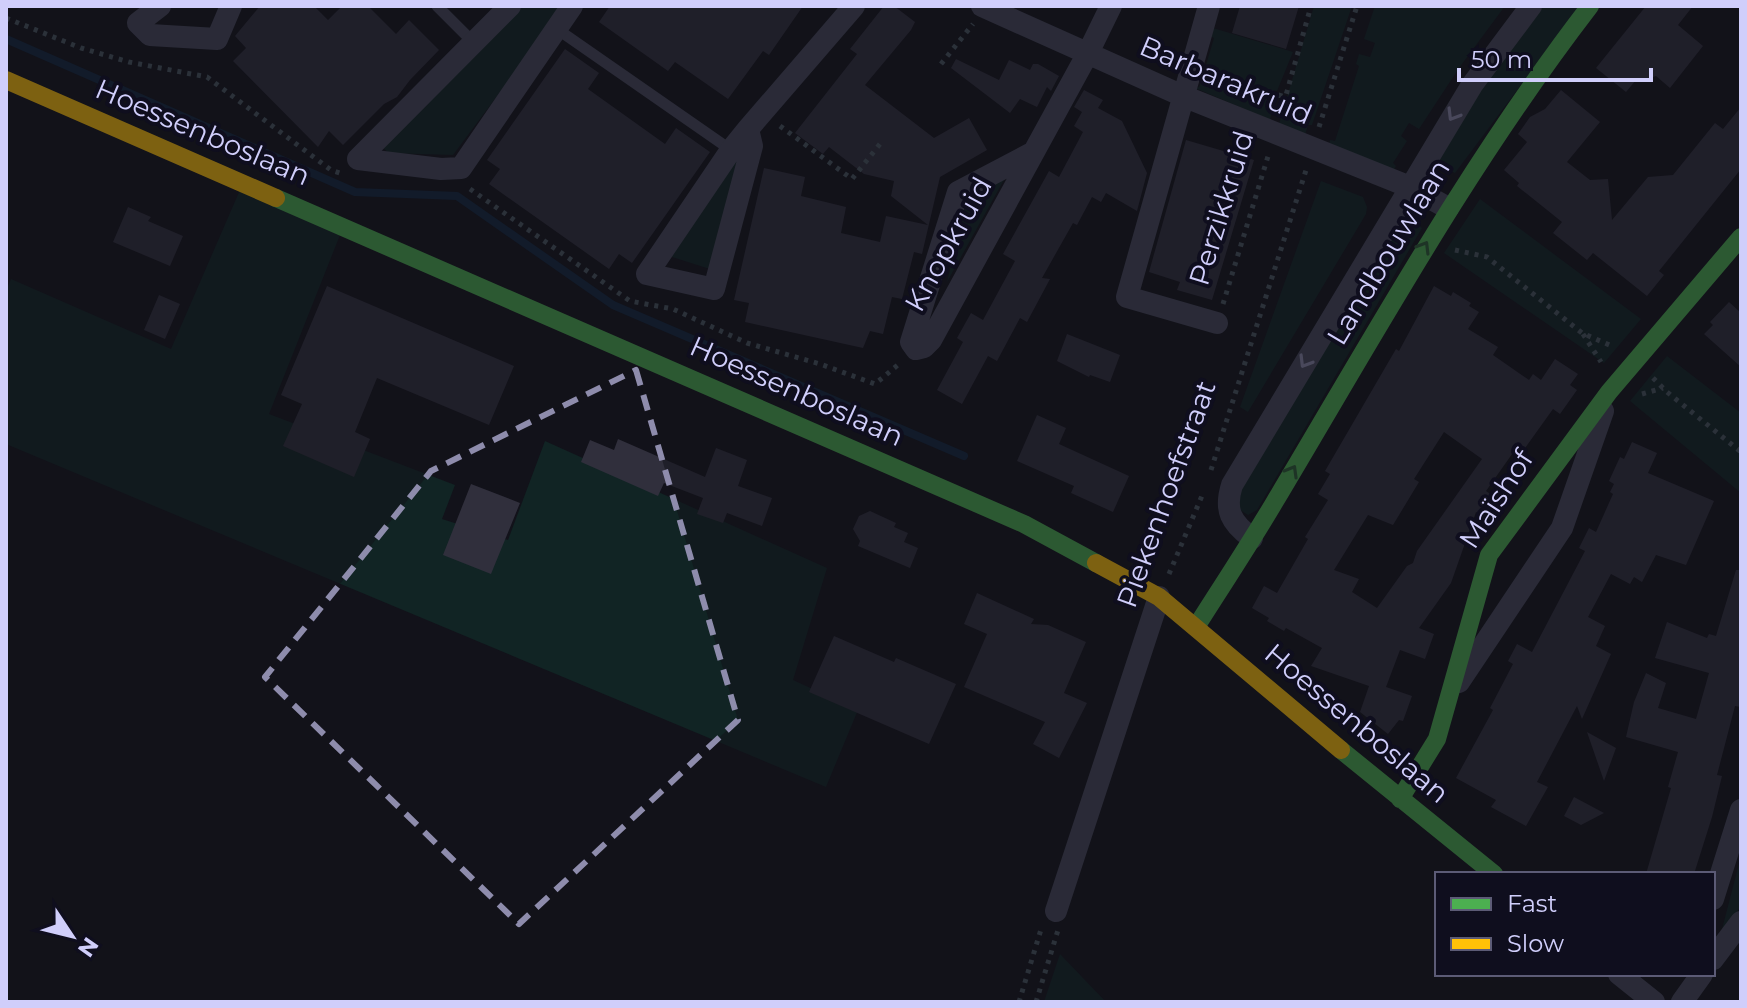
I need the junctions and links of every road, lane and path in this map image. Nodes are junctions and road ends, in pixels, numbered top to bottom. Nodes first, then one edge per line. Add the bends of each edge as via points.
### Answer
1 (160, 6) edge
2 (231, 6) edge
3 (437, 6) edge
4 (510, 6) edge
5 (572, 6) edge
6 (854, 6) edge
7 (1111, 6) edge
8 (1209, 6) edge
9 (1311, 6) edge
10 (1357, 6) edge
11 (1531, 6) edge
12 (1590, 6) edge
13 (984, 7) edge
14 (6, 18) edge
15 (557, 29) junction
16 (474, 43) junction
17 (1088, 53) junction
18 (941, 64) dead end
19 (1190, 71) junction
20 (6, 80) edge
21 (1183, 96) junction
22 (1285, 97) junction
23 (756, 121) junction
24 (1275, 134) junction
25 (880, 144) dead end
26 (1312, 149) junction
27 (731, 150) junction
28 (1032, 153) junction
29 (349, 176) dead end
30 (465, 186) dead end
31 (1410, 187) junction
32 (1448, 208) junction
33 (1741, 237) edge
34 (1429, 238) junction
35 (1217, 323) joint
36 (916, 349) junction
37 (1636, 360) junction
38 (1609, 392) junction
39 (1741, 452) edge
40 (1210, 474) dead end
41 (1205, 489) dead end
42 (1252, 538) junction
43 (1159, 597) junction
44 (1196, 627) junction
45 (1448, 700) junction
46 (1400, 799) junction
47 (1741, 810) edge
48 (1491, 872) edge
49 (1715, 893) edge
50 (1056, 911) junction
51 (1741, 922) edge
52 (1715, 956) edge
53 (1622, 976) edge
54 (1701, 976) edge
55 (1019, 1002) edge
56 (1036, 1002) edge
57 (1654, 1002) edge
58 (1682, 1002) edge

1 - 2 street via 138,23 150,35 217,39
3 - 16 lane
4 - 16 street
5 - 15 street
6 - 23 street
7 - 17 street, Knopkruid
8 - 19 street, Perzikkruid
9 - 22 path, Perzikkruid
10 - 26 path, Piekenhoefstraat
11 -> 31 street, Landbouwlaan via 1472,85
12 - 32 street, Landbouwlaan
13 - 17 street, Barbarakruid
13 - 18 path
14 - 29 path via 81,48 207,77 331,170
15 - 16 street via 461,168 358,159
15 - 27 lane
17 - 21 street, Barbarakruid
17 - 28 street, Knopkruid
19 - 21 street, Perzikkruid
19 - 22 path
20 - 43 street, Hoessenboslaan via 1024,524
21 - 24 street, Barbarakruid
21 - 35 street, Perzikkruid via 1127,297
22 - 24 path, Perzikkruid
23 - 25 path via 852,179
23 - 27 street
23 - 27 street via 714,289 647,274
24 - 26 street, Barbarakruid
24 - 35 path, Perzikkruid
26 - 31 street, Barbarakruid
26 - 40 path, Piekenhoefstraat
28 - 36 street, Knopkruid via 931,340
28 - 36 street, Knopkruid via 958,192 911,342
30 - 36 path via 630,301 673,309 747,343 875,384
31 - 32 street, Barbarakruid
31 -> 42 street, Landbouwlaan via 1232,485 1227,500 1230,519
32 - 34 street, Landbouwlaan
33 - 37 street, Maïshof
34 - 37 path via 1487,257 1582,333
42 -> 34 street, Landbouwlaan
37 - 38 street, Maïshof
37 - 39 path
38 - 45 street, Maïshof via 1562,528
38 - 45 street, Maïshof via 1489,555
41 - 43 path, Piekenhoefstraat
42 - 44 street, Landbouwlaan
43 - 44 street, Hoessenboslaan
43 - 50 street, Piekenhoefstraat
44 - 46 street, Hoessenboslaan
45 - 46 street, Maïshof via 1437,739
46 - 48 street, Hoessenboslaan
47 - 49 street
50 - 55 path via 1044,921
50 - 56 path via 1059,929
51 - 52 street
53 - 57 street
54 - 58 street

